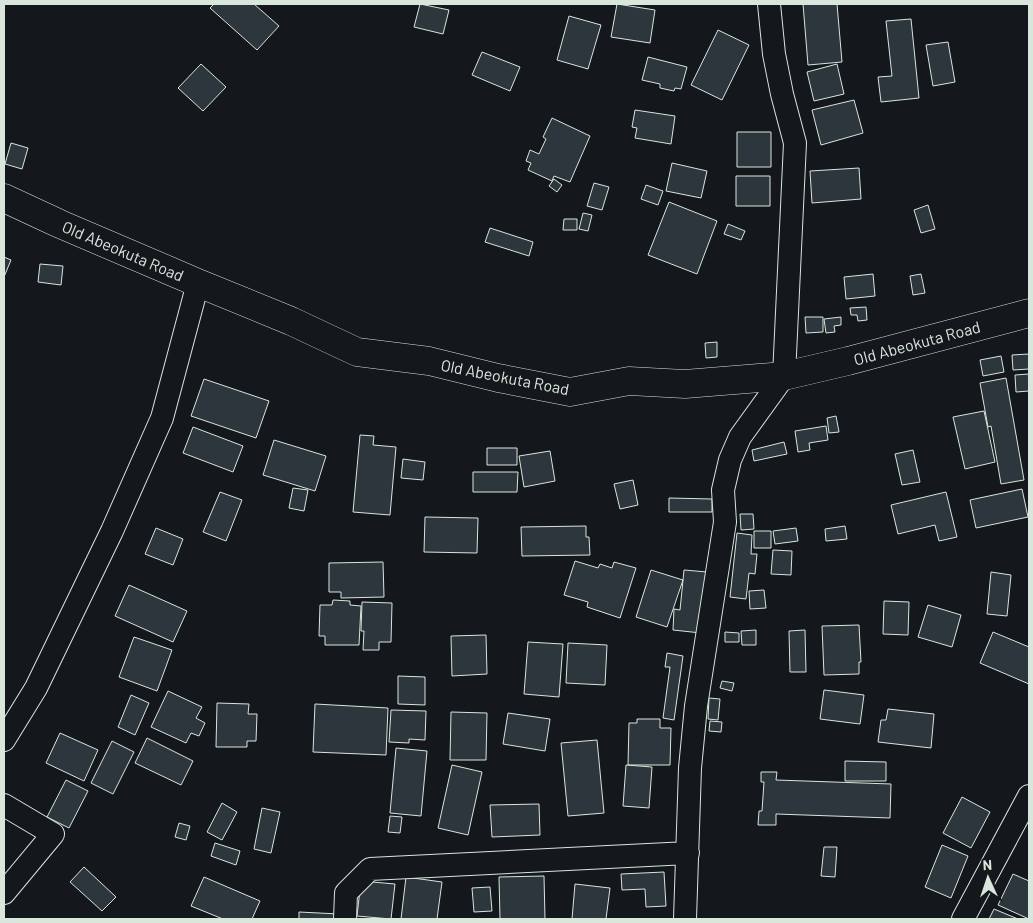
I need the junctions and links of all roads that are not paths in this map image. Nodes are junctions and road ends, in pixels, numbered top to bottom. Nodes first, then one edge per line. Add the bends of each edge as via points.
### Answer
1 (769, 4) edge
2 (4, 198) edge
3 (198, 283) junction
4 (1029, 313) edge
5 (784, 376) junction
6 (4, 740) edge
7 (1029, 796) edge
8 (4, 805) edge
9 (688, 853) junction
10 (4, 893) edge
11 (345, 919) edge
12 (685, 919) edge
13 (963, 919) edge

1 - 5 street via 774,54 795,143
2 - 3 highway, Old Abeokuta Road
3 - 5 highway, Old Abeokuta Road via 356,352 430,362 570,392 629,381 684,384
3 - 6 street via 162,418 36,688
4 - 5 highway, Old Abeokuta Road
5 - 9 street via 740,437 723,490 725,522 696,706 690,768
7 - 13 street
8 - 10 street via 53,834
9 - 11 street via 370,869 346,893
9 - 12 street

